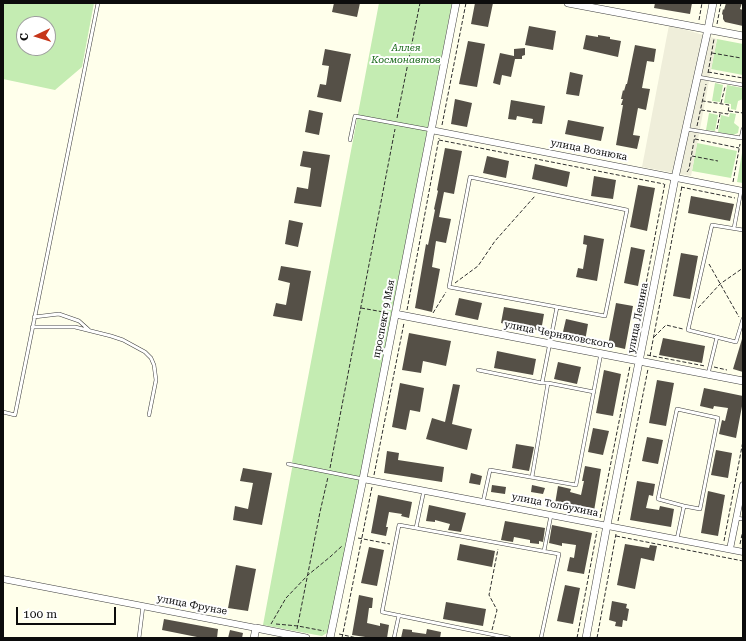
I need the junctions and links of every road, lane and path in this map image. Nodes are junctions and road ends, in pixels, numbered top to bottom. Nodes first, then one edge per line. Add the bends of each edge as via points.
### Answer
1 (98, 3) edge
2 (420, 3) edge
3 (456, 3) edge
4 (568, 3) edge
5 (702, 3) edge
6 (713, 3) edge
7 (721, 3) edge
8 (699, 21) dead end
9 (708, 29) junction
10 (716, 31) junction
11 (743, 36) edge
12 (712, 53) junction
13 (741, 58) dead end
14 (697, 77) junction
15 (743, 78) edge
16 (706, 79) junction
17 (726, 82) junction
18 (743, 85) edge
19 (702, 101) junction
20 (721, 104) junction
21 (700, 110) junction
22 (728, 110) junction
23 (720, 113) junction
24 (743, 114) edge
25 (396, 123) junction
26 (686, 129) junction
27 (743, 129) edge
28 (431, 130) junction
29 (696, 131) junction
30 (716, 134) junction
31 (695, 139) junction
32 (350, 140) dead end
33 (439, 140) dead end
34 (743, 144) edge
35 (740, 148) junction
36 (692, 156) junction
37 (718, 161) dead end
38 (667, 176) junction
39 (679, 178) junction
40 (665, 185) junction
41 (681, 188) junction
42 (732, 189) junction
43 (540, 191) junction
44 (742, 191) edge
45 (740, 199) junction
46 (734, 228) junction
47 (743, 230) edge
48 (704, 256) junction
49 (743, 268) edge
50 (720, 284) junction
51 (449, 287) junction
52 (557, 306) junction
53 (360, 308) junction
54 (395, 314) junction
55 (691, 315) junction
56 (34, 317) junction
57 (429, 321) junction
58 (742, 321) edge
59 (32, 327) junction
60 (688, 330) junction
61 (91, 331) junction
62 (717, 337) junction
63 (654, 338) junction
64 (550, 344) junction
65 (601, 353) junction
66 (632, 359) junction
67 (640, 361) junction
68 (649, 362) junction
69 (710, 366) junction
70 (478, 370) dead end
71 (730, 371) dead end
72 (708, 374) junction
73 (743, 381) edge
74 (542, 383) junction
75 (548, 383) junction
76 (594, 392) junction
77 (3, 412) edge
78 (149, 416) dead end
79 (743, 441) edge
80 (288, 464) dead end
81 (329, 472) junction
82 (532, 477) junction
83 (363, 478) junction
84 (743, 485) edge
85 (424, 490) junction
86 (741, 500) edge
87 (483, 502) junction
88 (684, 506) junction
89 (552, 515) junction
90 (740, 518) edge
91 (599, 524) junction
92 (607, 525) junction
93 (617, 527) junction
94 (416, 528) junction
95 (743, 530) edge
96 (616, 536) junction
97 (350, 538) junction
98 (678, 539) junction
99 (499, 543) junction
100 (395, 545) junction
101 (722, 548) junction
102 (730, 549) junction
103 (544, 551) junction
104 (741, 551) edge
105 (743, 561) edge
106 (308, 575) junction
107 (3, 579) edge
108 (143, 606) junction
109 (398, 616) junction
110 (298, 626) junction
111 (256, 628) junction
112 (491, 634) junction
113 (296, 636) junction
114 (330, 636) edge
115 (139, 638) edge
116 (254, 638) edge
117 (306, 638) edge
118 (357, 638) edge
119 (394, 638) edge
120 (509, 638) edge
121 (541, 638) edge
122 (577, 638) edge
123 (586, 638) edge
124 (597, 638) edge

1 - 56 lane
2 - 25 path
3 - 28 street, проспект 9 Мая
4 - 9 street
5 - 8 path
6 - 9 street, улица Ленина
7 - 10 path
9 - 10 street
9 - 14 street, улица Ленина
10 - 11 street
10 - 12 path
12 - 13 path
12 - 15 path via 708,72
14 - 16 lane
14 - 26 street, улица Ленина
16 - 17 lane
16 - 19 path
17 - 18 lane
17 - 20 path
19 - 20 path
19 - 21 path
20 - 22 path via 729,105
21 - 23 path
21 - 29 path
22 - 23 path via 728,114
22 - 24 path
23 - 30 path
25 - 28 lane
25 - 32 lane via 354,116
25 - 53 path
26 - 29 lane
26 - 39 street, улица Ленина
27 - 30 lane via 741,138
28 - 38 street, улица Вознюка
28 - 54 street, проспект 9 Мая
29 - 30 lane
29 - 31 path
31 - 35 path
31 - 36 path
33 - 40 path
34 - 35 path via 740,143
35 - 42 path
36 - 37 path
36 - 39 path via 689,169
38 - 39 street, улица Вознюка
38 - 40 path
39 - 41 path
39 - 42 street, улица Вознюка
39 - 67 street, улица Ленина
40 - 66 path
41 - 45 path
41 - 63 path
42 - 44 street, улица Вознюка
43 - 51 path via 495,241 478,266
43 - 51 lane via 470,177
43 - 52 lane via 627,210 605,316
44 - 45 lane
45 - 46 lane
46 - 47 lane
46 - 48 lane via 712,225
48 - 50 path
48 - 55 lane
49 - 50 path
50 - 55 path
50 - 58 path
51 - 52 lane
51 - 57 path
52 - 64 lane
53 - 54 path
53 - 81 path
54 - 57 street, улица Черняховского
54 - 83 street, проспект 9 Мая
55 - 60 lane
56 - 59 lane
56 - 61 lane via 59,314 79,322
57 - 64 street, улица Черняховского
58 - 62 lane via 736,342
59 - 61 lane via 75,327
59 - 77 lane via 15,415
60 - 62 lane
60 - 63 path via 666,325
61 - 78 lane via 130,343 151,358 156,380
62 - 69 lane
63 - 69 path via 650,356
64 - 65 street, улица Черняховского
64 - 74 lane
65 - 66 street, улица Черняховского
65 - 76 lane
66 - 67 street, улица Черняховского
66 - 91 path
67 - 68 street, улица Черняховского
67 - 92 street, улица Ленина
68 - 72 street, улица Черняховского
68 - 93 path
69 - 71 path
69 - 72 lane
70 - 74 lane
72 - 73 street, улица Черняховского
74 - 75 lane
75 - 76 lane
75 - 82 lane
76 - 82 lane via 576,485
79 - 101 path
80 - 81 lane
81 - 83 lane
81 - 106 path
82 - 87 lane via 490,470
83 - 85 street, улица Толбухина
83 - 97 street, проспект 9 Мая
84 - 86 street
85 - 87 street, улица Толбухина
85 - 94 lane
86 - 90 street
87 - 89 street, улица Толбухина
88 - 88 lane via 700,509 718,418 677,409 658,499
88 - 98 lane
89 - 91 street, улица Толбухина
89 - 103 lane
90 - 102 street
91 - 92 street, улица Толбухина
91 - 122 path
92 - 93 street, улица Толбухина
92 - 123 street, улица Ленина
93 - 96 path
93 - 98 street, улица Толбухина
94 - 99 lane
94 - 100 lane via 399,525
95 - 104 path
96 - 105 path
96 - 124 path
97 - 100 path
97 - 106 path
97 - 114 street, проспект 9 Мая
98 - 101 street, улица Толбухина
99 - 103 lane
99 - 112 path via 489,595 497,610
100 - 109 lane via 382,612
101 - 102 street, улица Толбухина
102 - 104 street, улица Толбухина
103 - 121 lane via 559,554
106 - 110 path
106 - 110 path via 286,598 270,624
107 - 108 street, улица Фрунзе
108 - 111 street, улица Фрунзе
108 - 115 lane
109 - 112 lane
109 - 119 lane
110 - 113 path
110 - 114 path
111 - 113 street, улица Фрунзе
111 - 116 street
112 - 120 lane
113 - 117 street, улица Фрунзе
114 - 118 path

